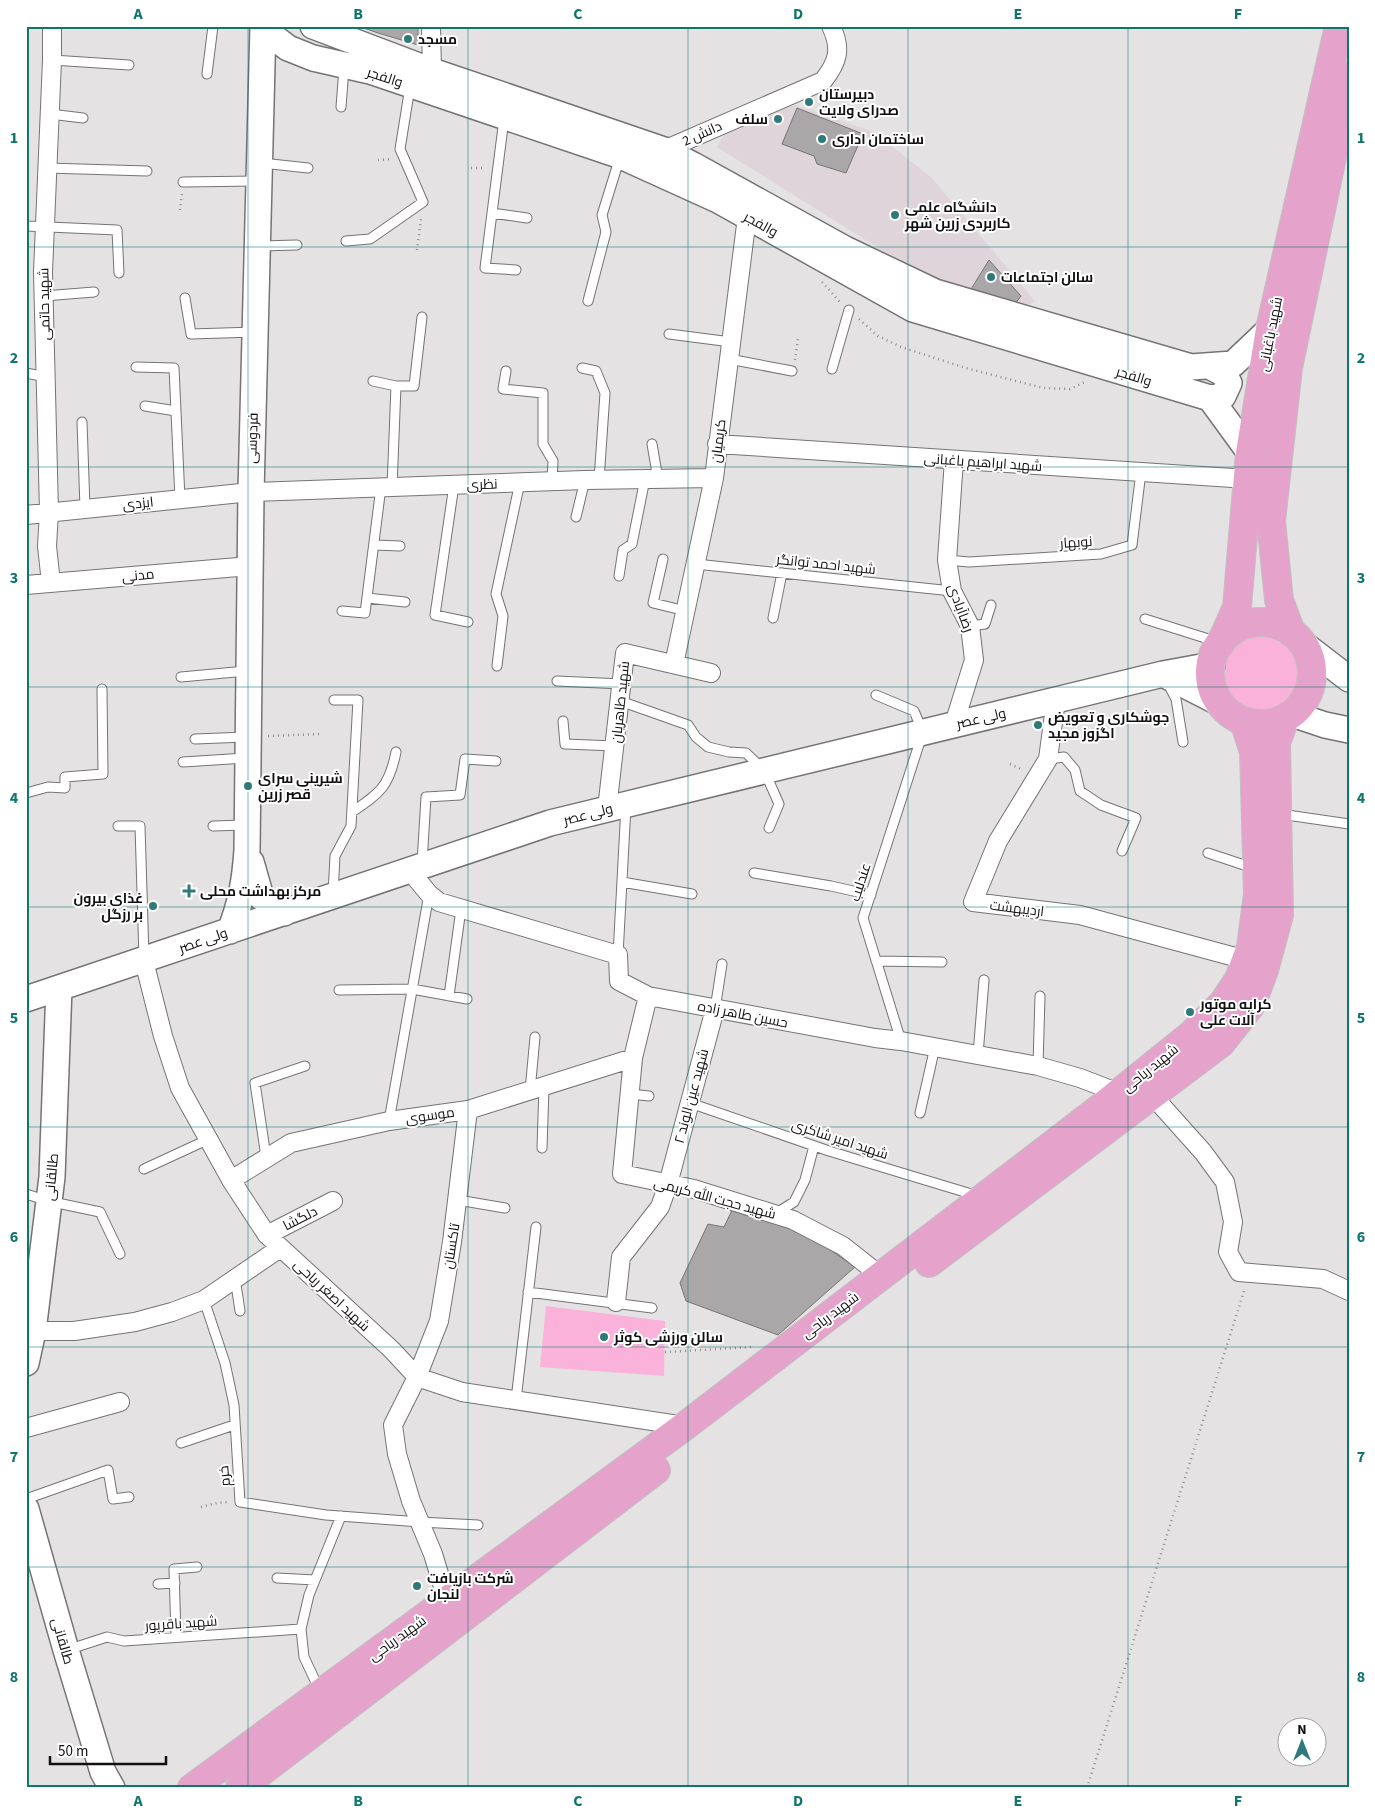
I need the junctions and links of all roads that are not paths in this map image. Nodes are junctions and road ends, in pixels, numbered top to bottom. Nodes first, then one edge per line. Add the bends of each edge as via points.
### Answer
1 (52, 26) edge
2 (213, 26) edge
3 (313, 26) edge
4 (431, 26) edge
5 (831, 26) edge
6 (1339, 26) edge
7 (267, 27) edge
8 (52, 60) junction
9 (129, 65) dead end
10 (345, 65) junction
11 (432, 71) junction
12 (207, 74) dead end
13 (1349, 76) edge
14 (410, 85) junction
15 (341, 107) dead end
16 (50, 114) junction
17 (504, 117) junction
18 (83, 118) dead end
19 (664, 150) junction
20 (621, 156) junction
21 (48, 168) junction
22 (308, 168) dead end
23 (147, 171) dead end
24 (259, 172) junction
25 (183, 182) road end
26 (492, 213) junction
27 (747, 217) junction
28 (527, 218) dead end
29 (26, 226) edge
30 (45, 228) junction
31 (346, 241) dead end
32 (297, 245) dead end
33 (257, 246) junction
34 (516, 270) dead end
35 (118, 273) dead end
36 (94, 292) dead end
37 (44, 296) junction
38 (185, 298) dead end
39 (588, 301) dead end
40 (849, 310) road end
41 (422, 317) dead end
42 (1270, 329) junction
43 (255, 332) junction
44 (669, 334) dead end
45 (730, 351) junction
46 (136, 366) dead end
47 (1209, 366) junction
48 (582, 368) dead end
49 (832, 369) dead end
50 (506, 371) dead end
51 (792, 371) road end
52 (26, 374) edge
53 (46, 377) junction
54 (373, 381) dead end
55 (396, 386) junction
56 (1210, 398) junction
57 (144, 406) dead end
58 (176, 411) junction
59 (82, 422) dead end
60 (652, 444) dead end
61 (717, 444) junction
62 (954, 460) junction
63 (1249, 466) junction
64 (1141, 472) junction
65 (714, 478) junction
66 (651, 479) junction
67 (592, 480) junction
68 (552, 481) junction
69 (520, 482) junction
70 (454, 485) junction
71 (387, 487) junction
72 (251, 492) junction
73 (180, 499) junction
74 (85, 508) junction
75 (49, 512) junction
76 (26, 515) edge
77 (576, 517) dead end
78 (374, 545) junction
79 (400, 546) dead end
80 (662, 560) dead end
81 (947, 560) junction
82 (696, 564) junction
83 (250, 566) junction
84 (782, 573) junction
85 (619, 576) dead end
86 (51, 583) junction
87 (26, 585) edge
88 (952, 591) junction
89 (367, 598) junction
90 (405, 602) dead end
91 (991, 604) dead end
92 (342, 611) dead end
93 (686, 611) junction
94 (773, 618) dead end
95 (1145, 619) dead end
96 (468, 622) dead end
97 (970, 626) junction
98 (1297, 637) junction
99 (1216, 654) junction
100 (674, 664) junction
101 (497, 666) dead end
102 (249, 671) junction
103 (711, 673) dead end
104 (1163, 674) junction
105 (181, 678) dead end
106 (1349, 679) edge
107 (557, 681) dead end
108 (102, 689) dead end
109 (621, 692) junction
110 (876, 696) dead end
111 (334, 700) dead end
112 (1056, 700) junction
113 (1220, 703) junction
114 (1289, 716) junction
115 (563, 721) dead end
116 (1244, 721) junction
117 (954, 724) junction
118 (1349, 730) edge
119 (923, 732) junction
120 (195, 739) dead end
121 (1183, 742) dead end
122 (615, 746) junction
123 (248, 747) junction
124 (396, 752) dead end
125 (1048, 759) junction
126 (496, 761) dead end
127 (183, 762) dead end
128 (764, 770) junction
129 (26, 793) edge
130 (617, 807) junction
131 (352, 812) junction
132 (1277, 814) junction
133 (248, 824) junction
134 (1349, 824) edge
135 (118, 826) dead end
136 (213, 826) dead end
137 (769, 828) dead end
138 (247, 850) junction
139 (1122, 851) dead end
140 (1208, 853) dead end
141 (416, 869) junction
142 (1258, 870) junction
143 (754, 873) dead end
144 (622, 882) junction
145 (429, 894) junction
146 (692, 894) dead end
147 (871, 895) junction
148 (333, 896) junction
149 (461, 908) junction
150 (284, 913) junction
151 (230, 931) junction
152 (618, 955) junction
153 (1246, 960) junction
154 (144, 961) junction
155 (876, 961) junction
156 (942, 962) dead end
157 (722, 964) dead end
158 (984, 980) dead end
159 (60, 988) junction
160 (412, 989) junction
161 (339, 990) dead end
162 (27, 995) edge
163 (449, 996) junction
164 (648, 996) junction
165 (1040, 996) dead end
166 (467, 999) dead end
167 (715, 1009) junction
168 (535, 1037) dead end
169 (901, 1041) junction
170 (935, 1047) junction
171 (978, 1055) junction
172 (634, 1058) junction
173 (305, 1066) dead end
174 (1038, 1066) junction
175 (537, 1089) junction
176 (1119, 1093) junction
177 (630, 1094) junction
178 (1152, 1095) junction
179 (649, 1096) dead end
180 (690, 1103) junction
181 (468, 1110) junction
182 (920, 1112) dead end
183 (389, 1121) junction
184 (209, 1139) junction
185 (814, 1146) junction
186 (542, 1148) dead end
187 (266, 1157) junction
188 (144, 1170) dead end
189 (231, 1180) junction
190 (668, 1184) junction
191 (37, 1198) edge
192 (983, 1198) junction
193 (458, 1200) junction
194 (333, 1201) dead end
195 (505, 1208) dead end
196 (775, 1214) junction
197 (536, 1227) dead end
198 (267, 1235) junction
199 (280, 1248) junction
200 (120, 1254) dead end
201 (881, 1276) junction
202 (235, 1278) junction
203 (1349, 1291) edge
204 (528, 1292) junction
205 (204, 1300) junction
206 (616, 1302) junction
207 (652, 1308) dead end
208 (240, 1311) dead end
209 (30, 1331) edge
210 (26, 1364) edge
211 (417, 1377) junction
212 (516, 1400) junction
213 (120, 1402) dead end
214 (234, 1424) junction
215 (685, 1426) junction
216 (26, 1428) edge
217 (181, 1442) dead end
218 (130, 1497) dead end
219 (26, 1499) edge
220 (26, 1509) edge
221 (341, 1516) junction
222 (420, 1522) junction
223 (478, 1525) dead end
224 (197, 1568) dead end
225 (277, 1578) dead end
226 (315, 1580) junction
227 (175, 1583) junction
228 (158, 1584) dead end
229 (448, 1600) junction
230 (301, 1628) junction
231 (176, 1637) junction
232 (66, 1650) junction
233 (321, 1694) junction
234 (105, 1782) edge
235 (192, 1788) edge
236 (240, 1788) edge

1 - 8 street, شهید حاتمی
2 - 12 lane
3 - 11 street, والفجر
4 - 11 street
5 - 19 street, دانش 2 via 839,51 823,81
6 - 42 main road, شهید باغبانی
7 - 10 street, والفجر via 288,48
7 - 24 street, فردوسی
8 - 9 lane
8 - 16 street, شهید حاتمی
10 - 14 street, والفجر
10 - 15 lane
11 - 19 street, والفجر
13 - 98 main road, شهید باغبانی via 1288,368 1271,521 1279,600
14 - 17 street, والفجر
14 - 31 lane via 400,149 422,202 370,239
16 - 18 lane
16 - 21 street, شهید حاتمی
17 - 20 street, والفجر
17 - 26 lane
19 - 47 street, والفجر via 845,248 935,292 1191,367
20 - 27 street, والفجر via 718,200
20 - 39 lane via 602,215 606,232
21 - 23 lane
21 - 30 street, شهید حاتمی
22 - 24 lane
24 - 25 lane
24 - 33 street, فردوسی
26 - 28 lane
26 - 34 lane via 485,268
27 - 45 street, کریمیان
27 - 56 street, والفجر via 913,309
29 - 30 lane
30 - 35 lane via 117,230
30 - 37 street, شهید حاتمی
32 - 33 lane
33 - 43 street, فردوسی
36 - 37 lane
37 - 53 street, شهید حاتمی
38 - 43 lane via 191,334
40 - 49 lane
41 - 55 lane via 414,386
42 - 47 street, والفجر via 1234,364
42 - 63 main road, شهید باغبانی
43 - 72 street, فردوسی
44 - 45 lane
45 - 51 lane
45 - 61 street, کریمیان
46 - 58 lane via 174,368
47 - 56 street via 1224,374 1229,382 1223,396
48 - 67 lane via 596,371 605,393
50 - 68 lane via 503,390 542,393 542,444 553,461
52 - 53 lane
53 - 75 street, شهید حاتمی
54 - 55 lane
55 - 71 lane
56 - 63 street
57 - 58 lane
58 - 73 lane
59 - 74 lane
60 - 66 lane
61 - 62 street, شهید ابراهیم باغبانی
61 - 65 street, کریمیان
62 - 64 street, شهید ابراهیم باغبانی
62 - 81 street, رضاآبادی
63 - 64 street, شهید ابراهیم باغبانی
63 - 99 main road, شهید باغبانی via 1237,607
64 - 81 lane, نوبهار via 1132,545 1102,554 969,562
65 - 66 street, نظری
65 - 82 street, کریمیان
66 - 67 street, نظری
66 - 85 lane via 632,544 622,550
67 - 68 street, نظری
67 - 77 lane
68 - 69 street, نظری
69 - 70 street, نظری
69 - 101 lane via 496,594 503,616
70 - 71 street, نظری
70 - 96 lane via 435,615
71 - 72 street, نظری
71 - 78 lane
72 - 73 street, ایزدی
72 - 83 street, فردوسی
73 - 74 street, ایزدی
74 - 75 street, ایزدی
75 - 76 street, ایزدی
75 - 86 street, شهید حاتمی
78 - 79 lane
78 - 89 lane
80 - 93 lane via 653,603
81 - 88 street, رضاآبادی
82 - 84 lane, شهید احمد توانگر
82 - 93 street, کریمیان
83 - 86 street, مدنی
83 - 102 street, فردوسی
84 - 88 lane, شهید احمد توانگر
84 - 94 lane
86 - 87 street, مدنی
88 - 97 street, رضاآبادی
89 - 90 lane
89 - 92 lane via 365,613
91 - 97 lane via 985,624
93 - 100 street, کریمیان
95 - 99 lane
97 - 117 street, رضاآبادی via 974,660
98 - 99 main road via 1277,625 1262,622 1246,625 1232,632
98 - 106 street
98 - 114 main road via 1310,657 1313,672 1304,702
99 - 104 street, ولی عصر
99 - 113 main road via 1210,673
100 - 103 street, شهید طاهریان
100 - 109 street, شهید طاهریان via 625,653
102 - 105 lane
102 - 123 street, فردوسی
104 - 112 street, ولی عصر
104 - 113 street
104 - 121 lane via 1176,699
107 - 109 lane
108 - 129 lane via 103,774 65,777 65,788
109 - 122 street, شهید طاهریان
109 - 128 lane via 688,725 708,747 746,753
110 - 119 lane via 914,711
111 - 131 lane via 358,700
112 - 117 street, ولی عصر
112 - 125 street, اردیبهشت
113 - 116 main road via 1230,714
114 - 116 main road via 1272,723
114 - 118 street
114 - 132 main road, شهید ریاحی via 1276,743
115 - 122 lane via 565,744
116 - 142 main road, شهید ریاحی via 1254,752
117 - 119 street, ولی عصر
119 - 128 street, ولی عصر
119 - 147 lane, عندلیب
120 - 123 lane
122 - 130 street, شهید طاهریان
123 - 127 lane
123 - 133 street, فردوسی
124 - 131 lane via 386,784 373,798
125 - 139 lane via 1064,756 1075,770 1080,791 1101,805 1136,818
125 - 153 street, اردیبهشت via 998,841 973,902 1080,916
126 - 141 lane via 464,759 460,796 426,797
128 - 130 street, ولی عصر
128 - 137 lane via 779,804
130 - 141 street, ولی عصر via 550,823
130 - 144 lane
131 - 148 lane via 351,826 335,856
132 - 134 lane
132 - 178 main road, شهید ریاحی via 1279,915 1251,1005 1221,1043
133 - 136 lane
133 - 138 street, فردوسی
135 - 154 lane via 140,826
138 - 150 street, فردوسی via 261,897
138 - 151 street, فردوسی via 240,907
140 - 142 lane
141 - 145 street
141 - 148 street, ولی عصر
142 - 153 main road, شهید ریاحی via 1258,894
143 - 147 lane
144 - 146 lane
144 - 152 lane
145 - 149 street via 439,902
145 - 160 lane
147 - 155 lane, عندلیب via 863,918
148 - 150 street, ولی عصر
149 - 152 street
149 - 163 lane
150 - 151 street, ولی عصر
151 - 154 street, ولی عصر
152 - 164 street, حسین طاهر زاده via 619,981
153 - 176 main road, شهید ریاحی via 1239,979 1222,1003 1191,1035
154 - 159 street, ولی عصر
154 - 184 street, شهید اصغر ریاحی via 180,1088
155 - 156 lane
155 - 169 lane, عندلیب
157 - 167 lane
158 - 171 lane
159 - 162 street, ولی عصر
159 - 191 street, طالقانی via 52,1177
160 - 161 lane
160 - 163 lane
160 - 183 lane
163 - 166 lane
164 - 167 street, حسین طاهر زاده
164 - 172 street, شهید حجت الله کریمی
165 - 174 lane
167 - 169 street, حسین طاهر زاده
167 - 180 street, شهید عین الوند ۲
168 - 175 lane
169 - 170 street, حسین طاهر زاده
170 - 171 street, حسین طاهر زاده
170 - 182 lane
171 - 174 street, حسین طاهر زاده
172 - 175 street, موسوی
172 - 177 street, شهید حجت الله کریمی
173 - 187 lane via 255,1083
174 - 176 street, حسین طاهر زاده
175 - 181 street, موسوی
175 - 186 lane
176 - 192 main road, شهید ریاحی
177 - 179 lane
177 - 190 street, شهید حجت الله کریمی via 622,1174
178 - 203 street via 1225,1182 1234,1222 1228,1252 1239,1272 1323,1279
178 - 236 main road, شهید ریاحی
180 - 185 lane, شهید امیر شاکری
180 - 190 street, شهید عین الوند ۲
181 - 183 street, موسوی
181 - 193 street, تاکستان
183 - 187 street, موسوی via 290,1143
184 - 188 lane
184 - 189 street, شهید اصغر ریاحی
185 - 192 lane, شهید امیر شاکری
185 - 196 lane via 805,1180 794,1202
187 - 189 street, موسوی
189 - 198 street, شهید اصغر ریاحی
190 - 196 street, شهید حجت الله کریمی
190 - 206 street, شهید عین الوند ۲ via 660,1207 622,1257
191 - 200 lane via 100,1212
191 - 209 street, طالقانی via 37,1264
192 - 201 main road, شهید ریاحی
193 - 195 lane
193 - 211 street, تاکستان via 439,1321
194 - 198 street, دلگشا
196 - 201 street, شهید حجت الله کریمی via 843,1246
197 - 204 lane
198 - 199 street, شهید اصغر ریاحی
199 - 202 street
199 - 211 street, شهید اصغر ریاحی via 392,1350
201 - 215 main road, شهید ریاحی
202 - 205 street
202 - 208 lane
204 - 206 lane
204 - 212 lane
205 - 209 street via 135,1322 74,1331
205 - 214 lane, خرم via 234,1405
206 - 207 lane
209 - 210 street, طالقانی
211 - 212 street, شهید اصغر ریاحی via 462,1392
211 - 222 street, تاکستان via 393,1425 397,1454
212 - 215 street, شهید اصغر ریاحی
213 - 216 street
214 - 217 lane
214 - 221 lane, خرم via 240,1502
215 - 229 main road, شهید ریاحی
218 - 219 lane via 113,1500 108,1470
220 - 232 street, طالقانی
221 - 222 lane, خرم
221 - 226 lane
222 - 223 lane, خرم
222 - 229 street, تاکستان
224 - 227 lane via 174,1568
225 - 226 lane
226 - 230 lane
227 - 228 lane
227 - 231 lane
229 - 233 main road, شهید ریاحی
230 - 231 lane, شهید باقرپور
230 - 233 lane via 304,1657
231 - 232 lane, شهید باقرپور via 124,1641 107,1637
232 - 234 street, طالقانی
233 - 235 main road, شهید ریاحی

